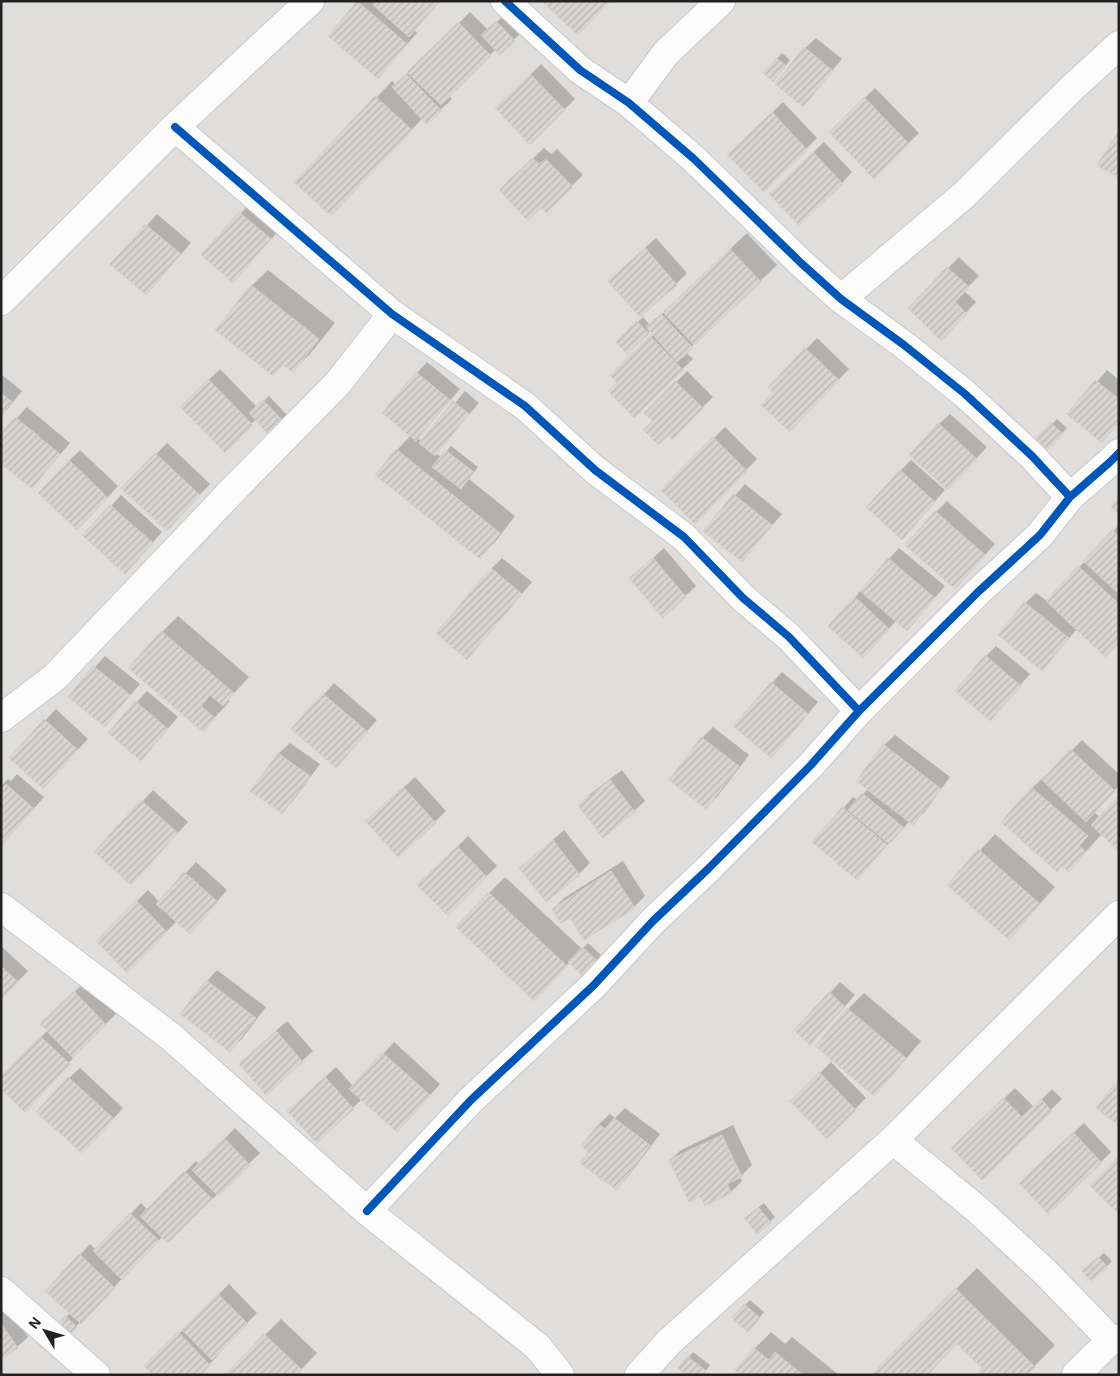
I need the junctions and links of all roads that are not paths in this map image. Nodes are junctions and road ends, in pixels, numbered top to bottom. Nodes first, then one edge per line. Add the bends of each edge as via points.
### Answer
1 (310, 1) edge
2 (505, 1) edge
3 (721, 1) edge
4 (1119, 45) edge
5 (629, 103) junction
6 (175, 127) junction
7 (841, 299) junction
8 (1, 301) edge
9 (392, 314) junction
10 (1119, 453) edge
11 (1070, 497) junction
12 (860, 711) junction
13 (1, 718) edge
14 (1, 908) edge
15 (1116, 922) edge
16 (893, 1140) junction
17 (367, 1211) junction
18 (1, 1292) edge
19 (1115, 1339) edge
20 (96, 1375) edge
21 (560, 1375) edge
22 (638, 1375) edge
23 (1076, 1375) edge

1 - 6 street
2 - 5 street via 580,70
3 - 5 street via 666,53
4 - 7 street via 964,195
5 - 7 street via 694,159
6 - 8 street
6 - 9 street
7 - 11 street via 904,344 964,394 1032,456
9 - 12 street via 525,406 595,470 684,536
9 - 13 street via 338,383 55,677
10 - 11 street
11 - 12 street via 1040,535 978,592
12 - 17 street via 593,986 471,1100
14 - 17 street via 170,1036
15 - 16 street
16 - 19 street via 984,1216
16 - 22 street via 669,1342
17 - 21 street via 538,1348
18 - 20 street
19 - 23 street

